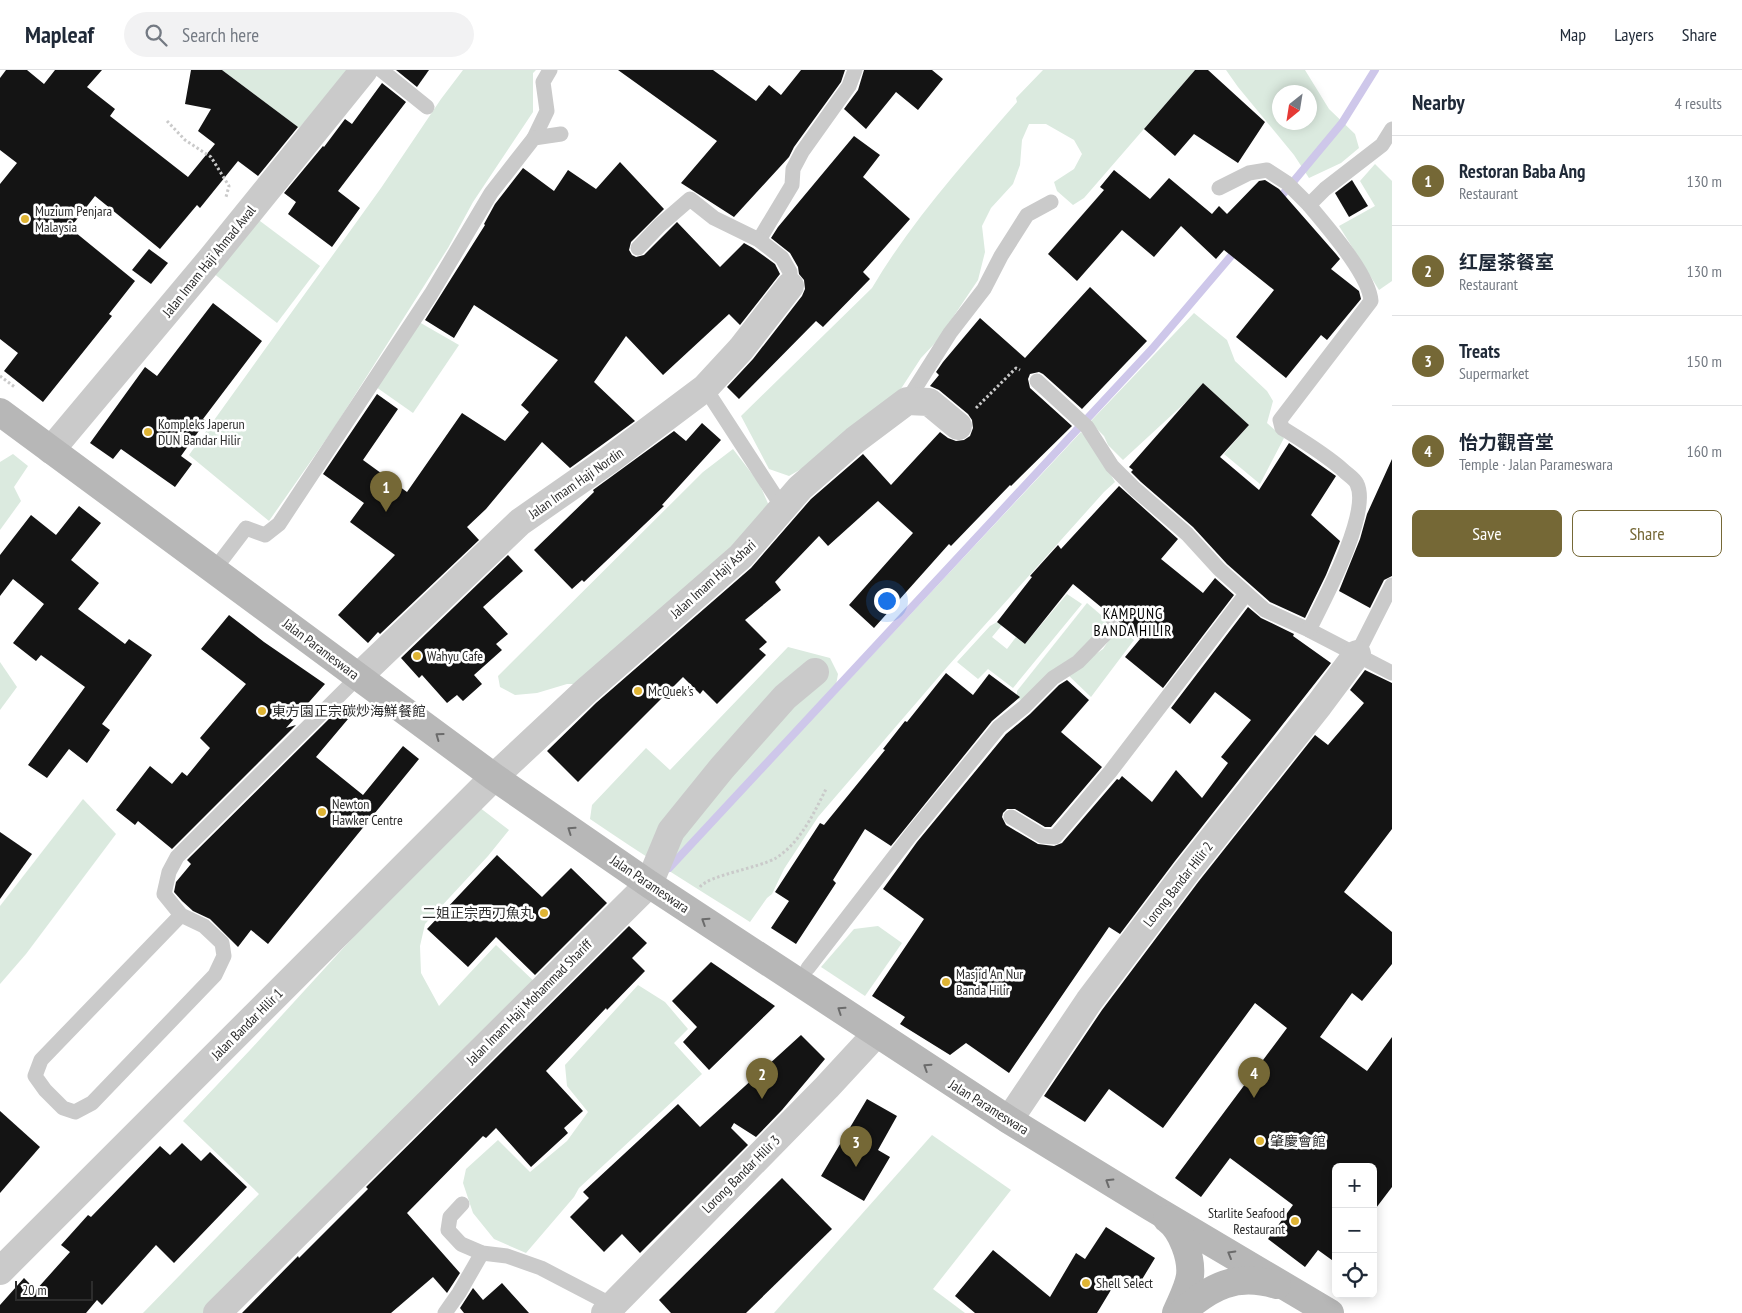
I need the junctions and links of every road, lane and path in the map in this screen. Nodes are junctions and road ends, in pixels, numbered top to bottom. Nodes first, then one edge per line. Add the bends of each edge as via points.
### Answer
1 (364, 70) edge
2 (381, 70) edge
3 (550, 70) edge
4 (855, 70) edge
5 (427, 107) dead end
6 (167, 121) dead end
7 (1392, 129) edge
8 (561, 134) dead end
9 (534, 138) junction
10 (1219, 188) dead end
11 (224, 202) dead end
12 (1051, 202) dead end
13 (1309, 205) junction
14 (759, 240) junction
15 (638, 248) dead end
16 (790, 286) joint
17 (1037, 381) joint
18 (705, 388) junction
19 (907, 400) junction
20 (0, 412) edge
21 (958, 426) joint
22 (51, 450) junction
23 (782, 508) junction
24 (214, 570) junction
25 (1392, 585) edge
26 (1246, 594) junction
27 (1112, 627) dead end
28 (1309, 630) junction
29 (1357, 654) junction
30 (815, 672) dead end
31 (1392, 673) edge
32 (358, 677) junction
33 (494, 777) junction
34 (826, 789) dead end
35 (1011, 817) dead end
36 (648, 884) junction
37 (685, 908) junction
38 (181, 915) junction
39 (808, 968) dead end
40 (876, 1034) junction
41 (1009, 1120) junction
42 (462, 1204) dead end
43 (1151, 1207) junction
44 (482, 1253) junction
45 (0, 1271) edge
46 (1288, 1288) junction
47 (613, 1310) edge
48 (217, 1313) edge
49 (445, 1313) edge
50 (1176, 1313) edge
51 (1181, 1313) edge
52 (1330, 1313) edge

1 - 22 street, Jalan Imam Haji Ahmad Awal
2 - 5 lane
3 - 9 lane via 543,82 547,111
4 - 14 lane via 849,86 802,152 793,169 792,185
6 - 11 path via 185,140 211,157 229,186
7 - 13 lane via 1382,145
8 - 9 lane
9 - 24 lane via 491,193 431,294 280,524 266,535 246,528
10 - 13 lane via 1249,173 1267,170
12 - 19 lane via 1026,214 984,289 950,333
13 - 28 lane via 1367,284 1371,301 1280,420 1282,428 1327,456 1351,477 1357,484 1360,499 1346,552
14 - 15 lane via 714,218 690,199
14 - 16 lane via 782,258 790,272
16 - 18 street, Jalan Imam Haji Nordin via 741,349
17 - 21 path via 1016,368
17 - 26 lane via 1082,422 1112,466
18 - 23 lane
18 - 32 street, Jalan Imam Haji Nordin via 520,522
19 - 21 street via 930,402
19 - 23 street, Jalan Imam Haji Ashari via 855,440
20 - 22 main road, Jalan Parameswara
22 - 24 main road, Jalan Parameswara
23 - 33 street, Jalan Imam Haji Ashari via 742,556 586,691
24 - 32 main road, Jalan Parameswara
25 - 29 lane
26 - 28 lane via 1265,610
26 - 35 lane via 1110,772 1055,837 1042,836
27 - 39 lane via 1078,662 1053,678 999,727
28 - 29 lane
29 - 31 lane
29 - 41 street, Lorong Bandar Hilir 2 via 1089,1001
30 - 36 street, Jalan Imam Haji Mohammad Shariff via 785,696 671,831
33 -> 32 main road, Jalan Parameswara
32 - 38 lane via 178,857 168,872 164,894
36 -> 33 main road, Jalan Parameswara
33 - 45 street, Jalan Bandar Hilir 1
34 - 37 path via 800,834 787,848 775,858 703,883
36 - 37 main road, Jalan Parameswara
36 - 48 street, Jalan Imam Haji Mohammad Shariff
40 -> 37 main road, Jalan Parameswara
38 - 38 lane via 41,1060 35,1076 63,1108 76,1112 92,1103 215,975 224,956 222,943 204,926
41 -> 40 main road, Jalan Parameswara
40 - 47 street, Lorong Bandar Hilir 3
43 -> 41 main road, Jalan Parameswara
42 - 44 lane via 450,1217 448,1230 461,1244
46 -> 43 main road, Jalan Parameswara
43 - 50 main road via 1175,1225 1187,1249 1190,1274
44 - 47 lane via 507,1256 541,1268
44 - 49 lane
46 - 51 main road via 1260,1280 1217,1286
46 - 52 main road, Jalan Parameswara

